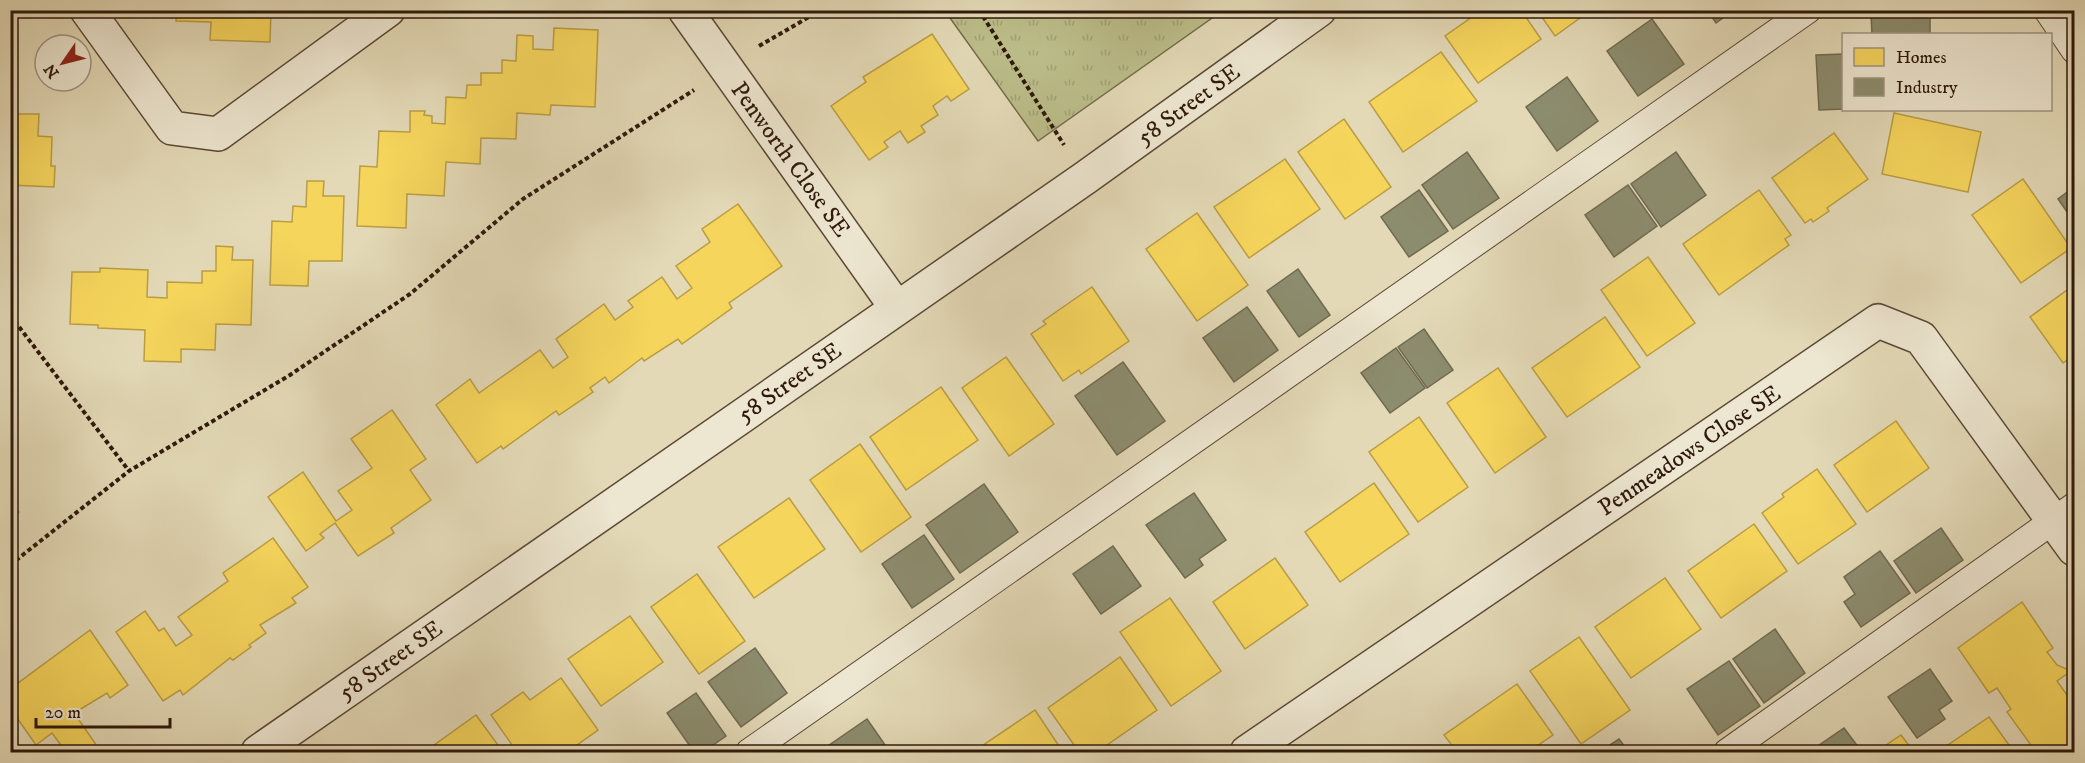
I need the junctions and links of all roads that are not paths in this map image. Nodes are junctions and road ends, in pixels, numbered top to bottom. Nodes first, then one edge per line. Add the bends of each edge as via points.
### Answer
1 (87, 10) edge
2 (685, 10) edge
3 (1319, 10) edge
4 (1808, 10) edge
5 (2047, 10) edge
6 (384, 12) edge
7 (2074, 50) edge
8 (896, 307) junction
9 (2065, 513) edge
10 (2074, 549) edge
11 (258, 753) edge
12 (749, 753) edge
13 (1247, 753) edge
14 (1727, 753) edge

1 - 6 street via 172,128 218,134
2 - 8 street, Penworth Close SE
3 - 8 street, 58 Street SE via 1085,178
4 - 12 lane
5 - 7 lane
8 - 11 street, 58 Street SE
9 - 10 street, Penmeadows Close SE
9 - 13 street, Penmeadows Close SE via 1921,338 1878,321
9 - 14 lane

